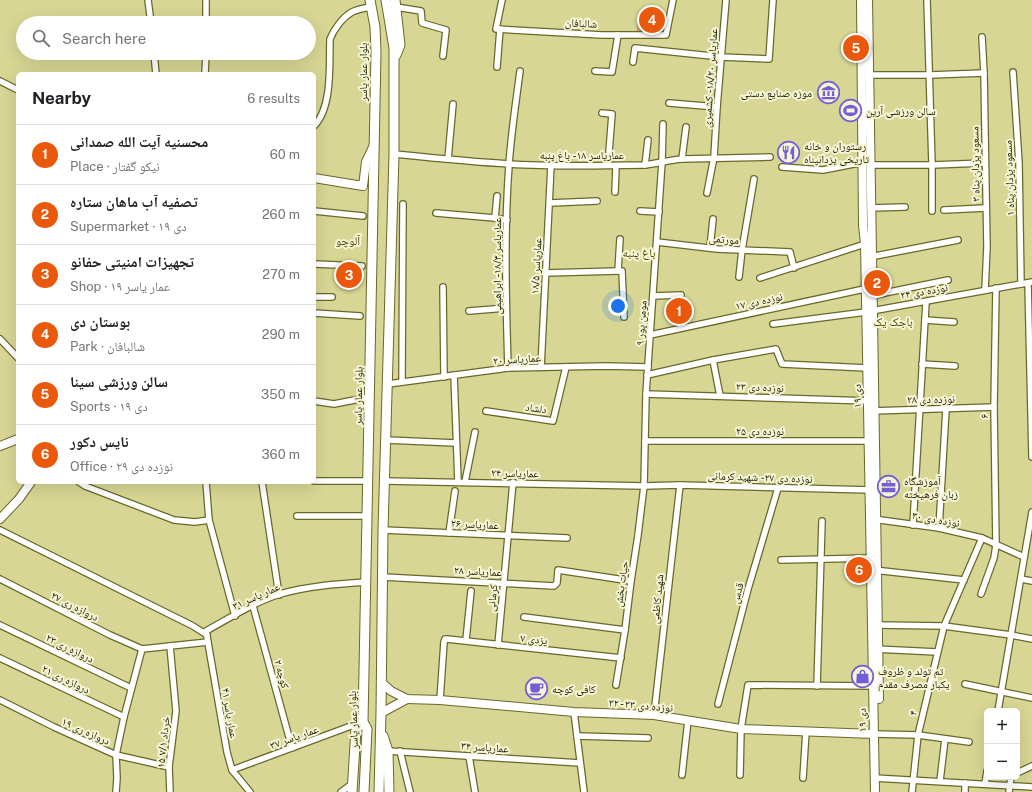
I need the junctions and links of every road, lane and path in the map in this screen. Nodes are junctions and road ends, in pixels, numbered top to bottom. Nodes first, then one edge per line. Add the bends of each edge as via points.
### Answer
1 (148, 0) edge
2 (206, 0) edge
3 (386, 0) edge
4 (502, 0) edge
5 (673, 0) edge
6 (726, 0) edge
7 (773, 0) edge
8 (861, 0) edge
9 (868, 0) edge
10 (927, 0) edge
11 (370, 4) edge
12 (396, 4) edge
13 (150, 16) edge
14 (206, 16) edge
15 (498, 29) junction
16 (618, 34) junction
17 (982, 37) dead end
18 (444, 56) dead end
19 (721, 57) junction
20 (155, 60) edge
21 (206, 60) edge
22 (394, 60) junction
23 (633, 62) dead end
24 (497, 67) dead end
25 (520, 71) dead end
26 (595, 71) dead end
27 (156, 72) edge
28 (205, 72) edge
29 (1013, 72) dead end
30 (984, 73) junction
31 (869, 75) junction
32 (930, 75) junction
33 (0, 81) edge
34 (16, 89) edge
35 (669, 103) dead end
36 (453, 104) dead end
37 (717, 107) junction
38 (602, 113) dead end
39 (316, 124) edge
40 (663, 124) dead end
41 (686, 127) dead end
42 (648, 140) dead end
43 (375, 144) junction
44 (394, 154) junction
45 (714, 157) junction
46 (770, 157) dead end
47 (448, 158) junction
48 (682, 159) junction
49 (662, 162) junction
50 (868, 163) junction
51 (985, 163) junction
52 (509, 164) junction
53 (551, 165) junction
54 (646, 165) junction
55 (932, 165) junction
56 (608, 166) junction
57 (616, 166) junction
58 (782, 167) dead end
59 (316, 178) edge
60 (754, 179) dead end
61 (614, 192) dead end
62 (707, 193) dead end
63 (497, 196) dead end
64 (597, 202) dead end
65 (550, 203) junction
66 (403, 204) dead end
67 (905, 207) dead end
68 (870, 208) junction
69 (986, 208) junction
70 (944, 210) dead end
71 (316, 211) edge
72 (640, 211) dead end
73 (932, 211) dead end
74 (659, 212) junction
75 (436, 213) dead end
76 (363, 216) dead end
77 (495, 218) junction
78 (713, 219) dead end
79 (507, 220) junction
80 (620, 239) dead end
81 (958, 240) dead end
82 (657, 242) junction
83 (868, 243) junction
84 (710, 248) junction
85 (742, 250) junction
86 (868, 258) junction
87 (316, 264) edge
88 (362, 266) dead end
89 (794, 268) junction
90 (618, 271) junction
91 (545, 273) junction
92 (739, 277) dead end
93 (760, 278) dead end
94 (948, 280) dead end
95 (1030, 282) edge
96 (1021, 284) junction
97 (443, 287) dead end
98 (996, 288) junction
99 (985, 290) junction
100 (869, 292) junction
101 (681, 295) dead end
102 (653, 296) junction
103 (316, 297) edge
104 (332, 297) dead end
105 (926, 302) junction
106 (506, 308) junction
107 (469, 311) dead end
108 (869, 311) junction
109 (316, 313) edge
110 (360, 316) dead end
111 (624, 317) dead end
112 (924, 320) junction
113 (954, 322) dead end
114 (773, 324) dead end
115 (650, 335) junction
116 (0, 339) edge
117 (16, 356) edge
118 (712, 360) junction
119 (922, 364) junction
120 (955, 366) dead end
121 (541, 367) junction
122 (566, 367) junction
123 (648, 367) junction
124 (508, 368) junction
125 (867, 368) junction
126 (454, 375) junction
127 (647, 375) junction
128 (444, 377) junction
129 (402, 382) junction
130 (388, 384) junction
131 (646, 394) junction
132 (720, 396) junction
133 (370, 397) junction
134 (316, 401) edge
135 (871, 401) junction
136 (994, 408) junction
137 (920, 409) junction
138 (946, 409) junction
139 (486, 411) dead end
140 (871, 411) junction
141 (475, 432) dead end
142 (16, 440) edge
143 (386, 440) junction
144 (645, 441) junction
145 (872, 441) junction
146 (456, 443) junction
147 (0, 446) edge
148 (1032, 457) edge
149 (316, 481) edge
150 (368, 481) junction
151 (385, 481) junction
152 (458, 482) junction
153 (465, 482) junction
154 (513, 482) junction
155 (29, 484) edge
156 (88, 484) edge
157 (206, 484) edge
158 (262, 484) edge
159 (680, 485) junction
160 (644, 486) junction
161 (778, 488) junction
162 (872, 490) junction
163 (455, 491) dead end
164 (1032, 512) edge
165 (298, 516) dead end
166 (367, 516) junction
167 (0, 519) edge
168 (873, 519) junction
169 (209, 520) junction
170 (822, 521) dead end
171 (913, 525) junction
172 (939, 528) junction
173 (0, 530) edge
174 (383, 530) junction
175 (449, 533) junction
176 (508, 536) junction
177 (567, 538) dead end
178 (982, 538) junction
179 (996, 545) junction
180 (1024, 557) junction
181 (874, 558) junction
182 (781, 560) dead end
183 (822, 560) junction
184 (874, 570) junction
185 (383, 577) junction
186 (0, 579) edge
187 (1021, 579) junction
188 (964, 580) junction
189 (631, 581) junction
190 (1032, 581) edge
191 (366, 582) junction
192 (504, 582) junction
193 (471, 591) dead end
194 (981, 594) dead end
195 (279, 595) junction
196 (253, 606) junction
197 (235, 616) junction
198 (524, 617) dead end
199 (0, 625) edge
200 (875, 625) junction
201 (944, 626) junction
202 (625, 630) junction
203 (206, 633) junction
204 (1011, 635) junction
205 (1032, 639) edge
206 (466, 640) junction
207 (208, 642) junction
208 (498, 645) junction
209 (170, 646) junction
210 (142, 649) junction
211 (875, 649) junction
212 (937, 652) junction
213 (0, 658) edge
214 (621, 658) junction
215 (381, 682) junction
216 (965, 684) dead end
217 (616, 685) dead end
218 (817, 686) junction
219 (876, 686) junction
220 (131, 688) junction
221 (1001, 692) junction
222 (1032, 698) edge
223 (407, 699) junction
224 (0, 700) edge
225 (440, 700) junction
226 (718, 704) dead end
227 (998, 708) edge
228 (574, 712) junction
229 (381, 713) junction
230 (654, 715) junction
231 (124, 717) junction
232 (688, 720) junction
233 (363, 722) junction
234 (742, 729) junction
235 (806, 731) junction
236 (381, 732) junction
237 (876, 734) junction
238 (918, 735) junction
239 (577, 736) junction
240 (648, 738) dead end
241 (945, 739) junction
242 (969, 742) dead end
243 (292, 748) junction
244 (388, 751) junction
245 (400, 751) junction
246 (116, 755) junction
247 (469, 756) junction
248 (580, 763) junction
249 (1032, 766) edge
250 (169, 767) junction
251 (232, 770) junction
252 (1020, 772) edge
253 (682, 775) dead end
254 (740, 775) dead end
255 (803, 778) dead end
256 (877, 778) junction
257 (913, 780) junction
258 (986, 780) edge
259 (1010, 780) edge
260 (940, 781) junction
261 (965, 782) junction
262 (985, 784) junction
263 (1009, 785) junction
264 (1032, 787) edge
265 (352, 788) edge
266 (116, 792) edge
267 (170, 792) edge
268 (250, 792) edge
269 (341, 792) edge
270 (364, 792) edge
271 (379, 792) edge
272 (389, 792) edge
273 (410, 792) edge
274 (475, 792) edge
275 (584, 792) edge
276 (875, 792) edge
277 (880, 792) edge
278 (912, 792) edge
279 (965, 792) edge
280 (1009, 792) edge

1 - 13 street
2 - 14 street
3 - 22 main road
4 - 15 street
5 - 16 street, شالبافان via 666,35
6 - 19 street, عماریاسر ۱۸/۲۰ - کشمیری
7 - 19 street via 769,59
8 - 50 main road, ۱۹ دی
9 - 31 main road, ۱۹ دی
10 - 32 street
11 - 39 street via 346,17 330,39 328,92
11 - 43 main road, بلوار عمار یاسر via 375,27 376,52
12 - 18 street via 421,11 422,23 446,30
12 - 22 main road via 400,45
15 - 16 street, شالبافان
15 - 24 street
16 - 26 street via 612,72
17 - 30 street, ۳ مسعود یزدان پناه
19 - 23 street via 635,48
19 - 37 street, عماریاسر ۱۸/۲۰ - کشمیری
20 - 27 street
21 - 28 street
22 - 44 main road
25 - 52 street, عماریاسر ۱۸/۳ - ابراهیمی
29 - 96 street, ۱ مسعود یزدان پناه via 1019,163
30 - 32 street
30 - 51 street, ۳ مسعود یزدان پناه
31 - 32 street
31 - 50 main road, ۱۹ دی
32 - 55 street
33 - 34 street
35 - 37 street
36 - 47 street
37 - 45 street, عماریاسر ۱۸/۲۰ - کشمیری
38 - 56 street via 612,114
40 - 49 street, مومن پور ۹
41 - 48 street
42 - 54 street
43 - 59 main road via 366,162 364,186
43 - 133 main road, بلوار عمار یاسر
44 - 47 street, عماریاسر ۱۸ - باغ پنبه
44 - 130 main road
45 - 46 street, عماریاسر ۱۸ - باغ پنبه
45 - 48 street, عماریاسر ۱۸ - باغ پنبه
45 - 62 street, عماریاسر ۱۸/۲۰ - کشمیری
47 - 52 street, عماریاسر ۱۸ - باغ پنبه
48 - 49 street, عماریاسر ۱۸ - باغ پنبه
49 - 54 street, عماریاسر ۱۸ - باغ پنبه
49 - 74 street, مومن پور ۹
50 - 55 street
50 - 58 street via 823,170
50 - 68 main road, ۱۹ دی
50 - 83 main road, ۱۹ دی via 863,226
51 - 55 street
51 - 69 street, ۳ مسعود یزدان پناه
52 - 53 street, عماریاسر ۱۸ - باغ پنبه
52 - 79 street, عماریاسر ۱۸/۳ - ابراهیمی
53 - 56 street, عماریاسر ۱۸ - باغ پنبه
53 - 65 street, عماریاسر ۱۸/۵
54 - 57 street, عماریاسر ۱۸ - باغ پنبه
55 - 73 street
56 - 57 street, عماریاسر ۱۸ - باغ پنبه
57 - 61 street
60 - 85 street
63 - 77 street
64 - 65 street
65 - 91 street, عماریاسر ۱۸/۵
66 - 129 street
67 - 68 street
68 - 83 main road, ۱۹ دی
69 - 70 street
69 - 99 street, ۳ مسعود یزدان پناه
71 - 76 street
72 - 74 street
74 - 82 street, مومن پور ۹
75 - 77 street
77 - 79 street
78 - 84 street
79 - 106 street, عماریاسر ۱۸/۳ - ابراهیمی
80 - 90 street
81 - 86 street
82 - 84 street, مورتمی
82 - 102 street, مومن پور ۹
83 - 86 main road, ۱۹ دی
83 - 89 street
84 - 85 street, مورتمی
85 - 89 street, مورتمی via 790,252
85 - 92 street
86 - 100 main road, ۱۹ دی
87 - 88 street
89 - 93 street
90 - 91 street
90 - 111 street via 622,271
91 - 121 street, عماریاسر ۱۸/۵
94 - 100 street, نوزده دی ۱۷
95 - 96 street, نوزده دی ۲۴
95 - 148 street
96 - 98 street, نوزده دی ۲۴
97 - 128 street
98 - 99 street, نوزده دی ۲۴
98 - 136 street, ۶
99 - 105 street, نوزده دی ۲۴
100 - 108 main road, ۱۹ دی
100 - 115 street, نوزده دی ۱۷
101 - 102 street
102 - 115 street, مومن پور ۹
103 - 104 street
105 - 108 street, نوزده دی ۲۴
105 - 112 street
106 - 107 street
106 - 124 street, عماریاسر ۱۸/۳ - ابراهیمی
108 - 114 street, نوزده دی ۲۴
108 - 125 main road, ۱۹ دی
108 - 135 main road, ۱۹ دی
109 - 110 street
112 - 113 street
112 - 119 street
115 - 123 street, مومن پور ۹
116 - 117 street
118 - 125 street via 776,349 782,364
118 - 127 street
118 - 132 street
119 - 120 street
119 - 137 street
121 - 122 street, عماریاسر ۲۰
121 - 124 street, عماریاسر ۲۰
122 - 123 street, عماریاسر ۲۰
122 - 139 street, دلشاد via 553,421
123 - 127 street, مومن پور ۹
124 - 126 street, عماریاسر ۲۰
125 - 135 main road, ۱۹ دی
126 - 128 street, عماریاسر ۲۰
126 - 146 street
127 - 131 street, مومن پور ۹
128 - 129 street, عماریاسر ۲۰
129 - 130 street, عماریاسر ۲۰
130 - 143 main road
131 - 132 street, نوزده دی ۲۳
131 - 144 street, مومن پور ۹
132 - 135 street, نوزده دی ۲۳
133 - 134 street via 334,404
133 - 150 main road, بلوار عمار یاسر
135 - 140 main road, ۱۹ دی
136 - 138 street, نوزده دی ۲۸
136 - 179 street, ۶
137 - 138 street, نوزده دی ۲۸
137 - 140 street, نوزده دی ۲۸
137 - 171 street
138 - 172 street
140 - 145 main road, ۱۹ دی
141 - 153 street
142 - 147 main road
143 - 146 street
143 - 151 main road
144 - 145 street, نوزده دی ۲۵
144 - 160 street, مومن پور ۹
145 - 162 main road, ۱۹ دی
146 - 152 street
149 - 150 street
150 - 166 main road, بلوار عمار یاسر
151 - 152 street, عماریاسر ۲۴
151 - 174 main road
152 - 153 street, عماریاسر ۲۴
153 - 154 street, عماریاسر ۲۴
154 - 160 street, عماریاسر ۲۴
154 - 176 street, کرمانی
155 - 167 main road
156 - 169 street via 156,514 182,521
157 - 169 street
158 - 195 street
159 - 160 street, نوزده دی ۲۷ - شهید کرمانی
159 - 161 street, نوزده دی ۲۷ - شهید کرمانی
159 - 230 street, شهید کاظمی
160 - 189 street, حیات بخش
161 - 162 street, نوزده دی ۲۷ - شهید کرمانی
161 - 226 street, قدس
162 - 168 main road, ۱۹ دی
163 - 175 street
164 - 180 street
165 - 166 street
166 - 191 main road, بلوار عمار یاسر
168 - 171 street, نوزده دی ۳۰
168 - 181 main road, ۱۹ دی
169 - 197 street
170 - 183 street
171 - 172 street, نوزده دی ۳۰
172 - 178 street, نوزده دی ۳۰
173 - 203 street
174 - 175 street, عماریاسر ۲۶
174 - 185 main road
175 - 176 street, عماریاسر ۲۶
176 - 177 street, عماریاسر ۲۶
176 - 192 street, کرمانی
178 - 179 street, نوزده دی ۳۰
178 - 188 street, ۴
179 - 180 street, نوزده دی ۳۰
179 - 194 street, ۶
180 - 187 street
181 - 183 street
181 - 184 main road, ۱۹ دی
182 - 183 street
183 - 218 street
184 - 188 street
184 - 200 main road, ۱۹ دی
185 - 192 street, عماریاسر ۲۸
185 - 215 main road
186 - 210 street, دروازه ری ۲۷
187 - 190 street
187 - 204 street
188 - 201 street, ۴
189 - 192 street, عماریاسر ۲۸ via 558,570 556,585
189 - 202 street, حیات بخش
191 - 195 street, عمار یاسر ۳۱ via 308,588
191 - 233 main road, بلوار عمار یاسر
192 - 208 street, کرمانی
193 - 206 street
195 - 196 street, عمار یاسر ۳۱
196 - 197 street, عمار یاسر ۳۱
196 - 243 street, کوچه ۲
197 - 203 street, عمار یاسر ۳۱
198 - 202 street
199 - 220 street, دروازه ری ۲۳
200 - 201 street
200 - 211 main road, ۱۹ دی
201 - 204 street
201 - 212 street, ۴
202 - 214 street, حیات بخش
203 - 207 street, عمار یاسر ۴۱
204 - 205 street
204 - 221 street
206 - 208 street, یزدی ۷
206 - 225 street, یزدی ۷ via 445,639
207 - 209 street
207 - 251 street, عمار یاسر ۴۱
208 - 214 street, یزدی ۷
209 - 210 street
209 - 250 street, ۱۵ خرداد ۷/۱ via 176,712
210 - 220 street
211 - 212 street
211 - 219 main road, ۱۹ دی
212 - 238 street, ۴
213 - 231 street, دروازه ری ۲۱
214 - 217 street, حیات بخش
215 - 223 main road via 391,691
215 - 229 main road
216 - 221 street
218 - 219 street
218 - 234 street via 748,685
219 - 237 main road, ۱۹ دی
220 - 231 street
221 - 222 street
221 - 227 street
223 - 225 main road, ۳۲ - نوزده دی ۳۳
223 - 229 main road
224 - 246 street, دروازه ری ۱۹
225 - 228 main road, ۳۲ - نوزده دی ۳۳
228 - 230 main road, ۳۲ - نوزده دی ۳۳
228 - 239 street
229 - 236 main road
230 - 232 main road, ۳۲ - نوزده دی ۳۳
231 - 246 street
232 - 234 main road, ۳۲ - نوزده دی ۳۳
232 - 253 street
233 - 243 street, عمار یاسر ۳۷
233 - 265 main road via 356,729
233 - 270 main road, بلوار عمار یاسر via 368,729
234 - 235 main road, ۳۲ - نوزده دی ۳۳
234 - 254 street
235 - 237 main road, ۳۲ - نوزده دی ۳۳
235 - 255 street
236 - 244 main road
236 - 271 main road
237 - 238 street
237 - 256 main road, ۱۹ دی
238 - 241 street
238 - 257 street, ۴
239 - 240 street
239 - 248 street
241 - 242 street
241 - 260 street
243 - 251 street, عمار یاسر ۳۷
244 - 245 street, عماریاسر ۳۴
244 - 272 main road
245 - 247 street, عماریاسر ۳۴
245 - 273 street
246 - 250 street, دروازه ری ۱۹
246 - 266 street
247 - 248 street, عماریاسر ۳۴
247 - 274 street
248 - 275 street
249 - 252 street
250 - 267 street, ۱۵ خرداد ۷/۱
251 - 268 street, عمار یاسر ۴۱
256 - 257 street
256 - 276 main road, ۱۹ دی
256 - 277 main road, ۱۹ دی
257 - 260 street
257 - 278 street, ۴
258 - 262 street
259 - 263 street
260 - 261 street
261 - 262 street
261 - 279 street
262 - 263 street
263 - 264 street
263 - 280 street
265 - 269 street

